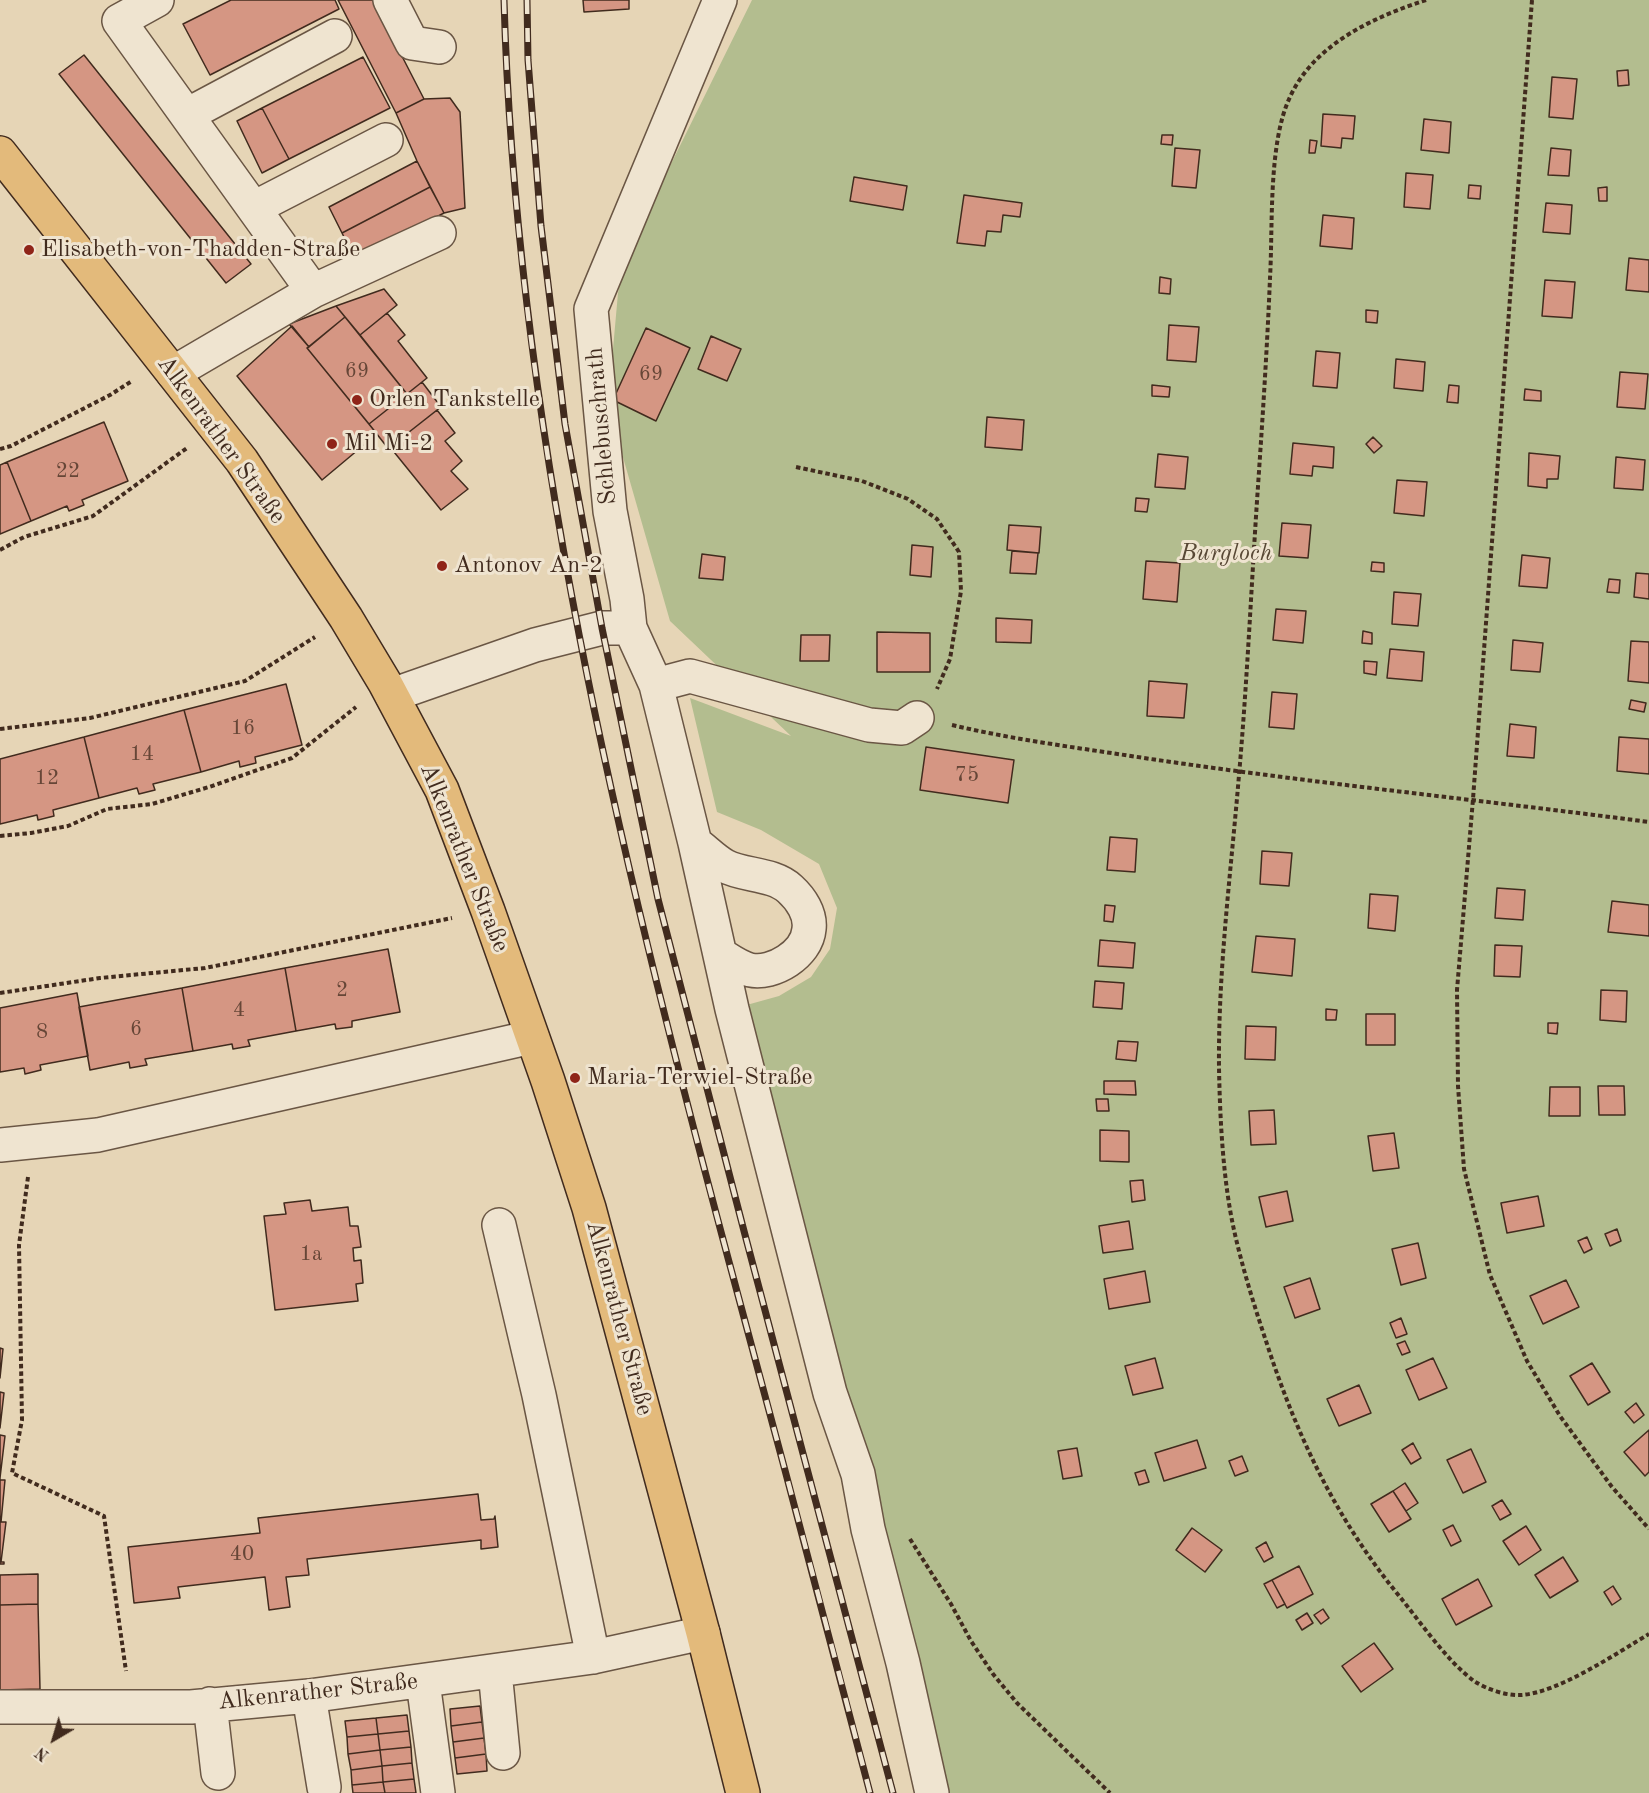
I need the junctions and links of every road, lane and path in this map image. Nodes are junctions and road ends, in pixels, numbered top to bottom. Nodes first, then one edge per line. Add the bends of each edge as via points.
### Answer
1 (157, 0) edge
2 (390, 0) edge
3 (720, 0) edge
4 (1426, 0) edge
5 (1532, 0) edge
6 (335, 36) dead end
7 (439, 47) dead end
8 (187, 114) junction
9 (386, 140) dead end
10 (0, 153) edge
11 (254, 208) junction
12 (439, 233) dead end
13 (314, 291) junction
14 (165, 364) junction
15 (215, 428) junction
16 (0, 449) edge
17 (796, 467) dead end
18 (0, 550) edge
19 (346, 618) junction
20 (630, 628) junction
21 (657, 685) junction
22 (388, 690) junction
23 (917, 718) junction
24 (0, 729) edge
25 (1240, 772) junction
26 (1473, 799) junction
27 (1649, 822) edge
28 (0, 836) edge
29 (695, 843) junction
30 (488, 911) junction
31 (721, 955) junction
32 (0, 993) edge
33 (532, 1037) junction
34 (15, 1144) edge
35 (499, 1225) dead end
36 (1649, 1529) edge
37 (906, 1532) dead end
38 (703, 1633) junction
39 (1649, 1634) edge
40 (592, 1657) junction
41 (495, 1671) junction
42 (423, 1682) junction
43 (309, 1696) junction
44 (210, 1704) junction
45 (0, 1707) edge
46 (131, 1707) junction
47 (503, 1753) dead end
48 (218, 1773) dead end
49 (324, 1787) dead end
50 (438, 1793) edge
51 (743, 1793) edge
52 (932, 1793) edge
53 (1110, 1793) edge

1 - 8 street via 119,21
2 - 7 street via 412,43
3 - 20 street, Schlebuschrath via 591,309 610,511
4 - 25 path via 1355,30 1318,57 1290,96 1279,133
5 - 26 path
6 - 8 street
8 - 11 street
9 - 11 street
10 - 14 main road, Alkenrather Straße
11 - 13 street
12 - 13 street
13 - 14 street
14 - 15 main road, Alkenrather Straße
14 - 16 path
15 - 18 path via 93,516 24,537
15 - 19 main road, Alkenrather Straße
17 - 23 path via 862,482 908,499 938,519 959,552 961,591 950,659 936,691
19 - 22 main road, Alkenrather Straße
19 - 24 path via 245,681 90,718
20 - 21 street, Schlebuschrath
20 - 22 street via 602,628 535,645
21 - 23 street via 690,676 868,725 902,728
21 - 29 street, Schlebuschrath
22 - 28 path via 292,758 152,804 108,809 68,826 32,834
22 - 30 main road, Alkenrather Straße via 442,790
23 - 25 path via 1000,736
25 - 26 path
25 - 39 path via 1224,936 1219,1064 1222,1137 1233,1227 1274,1365 1305,1447 1336,1507 1387,1581 1460,1669 1479,1685 1519,1695 1548,1689
26 - 27 path
26 - 36 path via 1456,990 1464,1169 1490,1275 1527,1361 1560,1416 1612,1487
29 - 31 street, Schlebuschrath
29 - 31 street via 726,867 789,887 806,907 809,930 800,949 786,963 768,970 749,970
30 - 32 path via 205,968
30 - 33 main road, Alkenrather Straße
31 - 52 street, Schlebuschrath via 830,1393 858,1474
33 - 34 street via 98,1135
33 - 38 main road, Alkenrather Straße via 590,1208
34 - 46 path via 30,1165 19,1245 22,1420 12,1473 104,1516
35 - 40 street via 539,1395
37 - 53 path via 993,1674 1024,1710
38 - 40 street, Alkenrather Straße
38 - 51 main road, Alkenrather Straße
40 - 41 street, Alkenrather Straße
41 - 42 street, Alkenrather Straße
41 - 47 street
42 - 43 street, Alkenrather Straße
42 - 50 street
43 - 44 street, Alkenrather Straße
43 - 49 street
44 - 46 street, Alkenrather Straße
44 - 48 street
45 - 46 street, Alkenrather Straße

